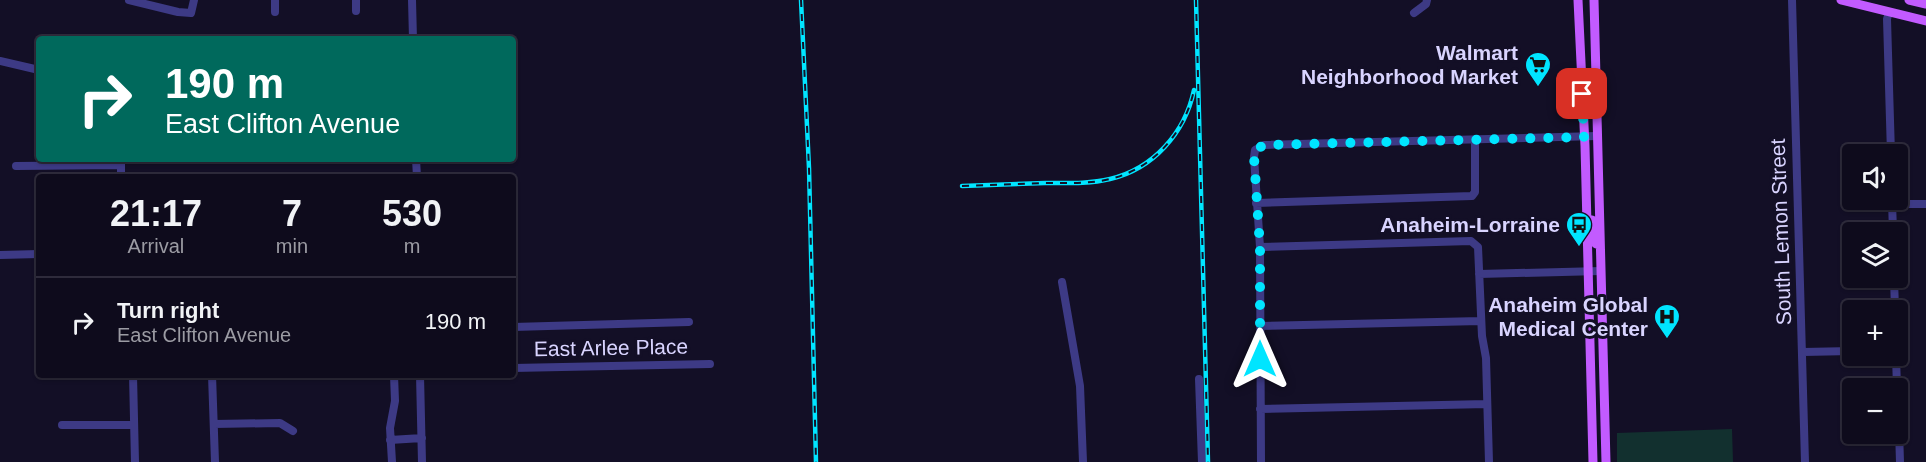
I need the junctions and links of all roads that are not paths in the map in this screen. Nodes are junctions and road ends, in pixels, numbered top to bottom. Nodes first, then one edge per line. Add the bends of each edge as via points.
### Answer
1 (129, 0) edge
2 (194, 0) edge
3 (275, 0) edge
4 (356, 0) edge
5 (412, 0) edge
6 (1427, 0) edge
7 (1578, 0) edge
8 (1594, 0) edge
9 (1792, 0) edge
10 (1841, 0) edge
11 (1910, 0) edge
12 (1926, 4) edge
13 (356, 11) dead end
14 (275, 12) dead end
15 (1889, 12) junction
16 (1414, 13) dead end
17 (1926, 21) edge
18 (413, 36) edge
19 (0, 62) edge
20 (36, 69) edge
21 (1597, 136) junction
22 (1584, 137) junction
23 (1475, 140) junction
24 (1891, 144) edge
25 (121, 162) edge
26 (16, 166) dead end
27 (1256, 203) junction
28 (1908, 203) edge
29 (1926, 204) edge
30 (1586, 214) junction
31 (1600, 245) junction
32 (1260, 247) junction
33 (36, 254) edge
34 (0, 255) edge
35 (1601, 271) junction
36 (1588, 272) junction
37 (1479, 274) junction
38 (1062, 282) dead end
39 (1481, 321) junction
40 (689, 322) dead end
41 (1260, 326) junction
42 (516, 327) edge
43 (1842, 351) edge
44 (1803, 352) junction
45 (710, 364) dead end
46 (516, 368) edge
47 (133, 378) edge
48 (212, 378) edge
49 (394, 378) edge
50 (420, 378) edge
51 (1199, 379) dead end
52 (1487, 404) junction
53 (1260, 409) junction
54 (213, 424) junction
55 (62, 425) dead end
56 (134, 425) junction
57 (293, 431) dead end
58 (422, 438) junction
59 (390, 440) junction
60 (1899, 444) edge
61 (135, 462) edge
62 (215, 462) edge
63 (392, 462) edge
64 (422, 462) edge
65 (1083, 462) edge
66 (1202, 462) edge
67 (1261, 462) edge
68 (1489, 462) edge
69 (1593, 462) edge
70 (1606, 462) edge
71 (1805, 462) edge
72 (1900, 462) edge

1 - 2 street via 191,13
3 - 14 street
4 - 13 street
5 - 18 street
6 - 16 street
7 - 22 main road
8 - 21 main road
9 - 44 street, South Lemon Street
10 - 15 main road
11 - 12 main road
15 - 17 main road
15 - 24 street
19 - 20 street
21 - 22 street
21 - 31 main road
22 - 23 street
22 - 30 main road
23 - 27 street via 1472,196
23 - 27 street via 1264,145 1255,150 1254,157
25 - 26 street
27 - 32 street
28 - 29 street
30 - 31 main road via 1593,221 1594,241
30 - 36 main road
31 - 35 main road
32 - 37 street via 1471,241 1478,247
32 - 41 street
33 - 34 street
35 - 36 street
35 - 70 main road
36 - 37 street
36 - 69 main road
37 - 39 street
38 - 65 street via 1080,386
39 - 41 street
39 - 52 street
40 - 42 street
41 - 53 street
43 - 44 street
44 - 71 street, South Lemon Street
45 - 46 street, East Arlee Place
47 - 56 street
48 - 54 street
49 - 59 street
50 - 58 street
51 - 66 street
52 - 53 street
52 - 68 street
53 - 67 street
54 - 57 street via 280,423
54 - 62 street
55 - 56 street
56 - 61 street
58 - 59 street
58 - 64 street
59 - 63 street
60 - 72 street

